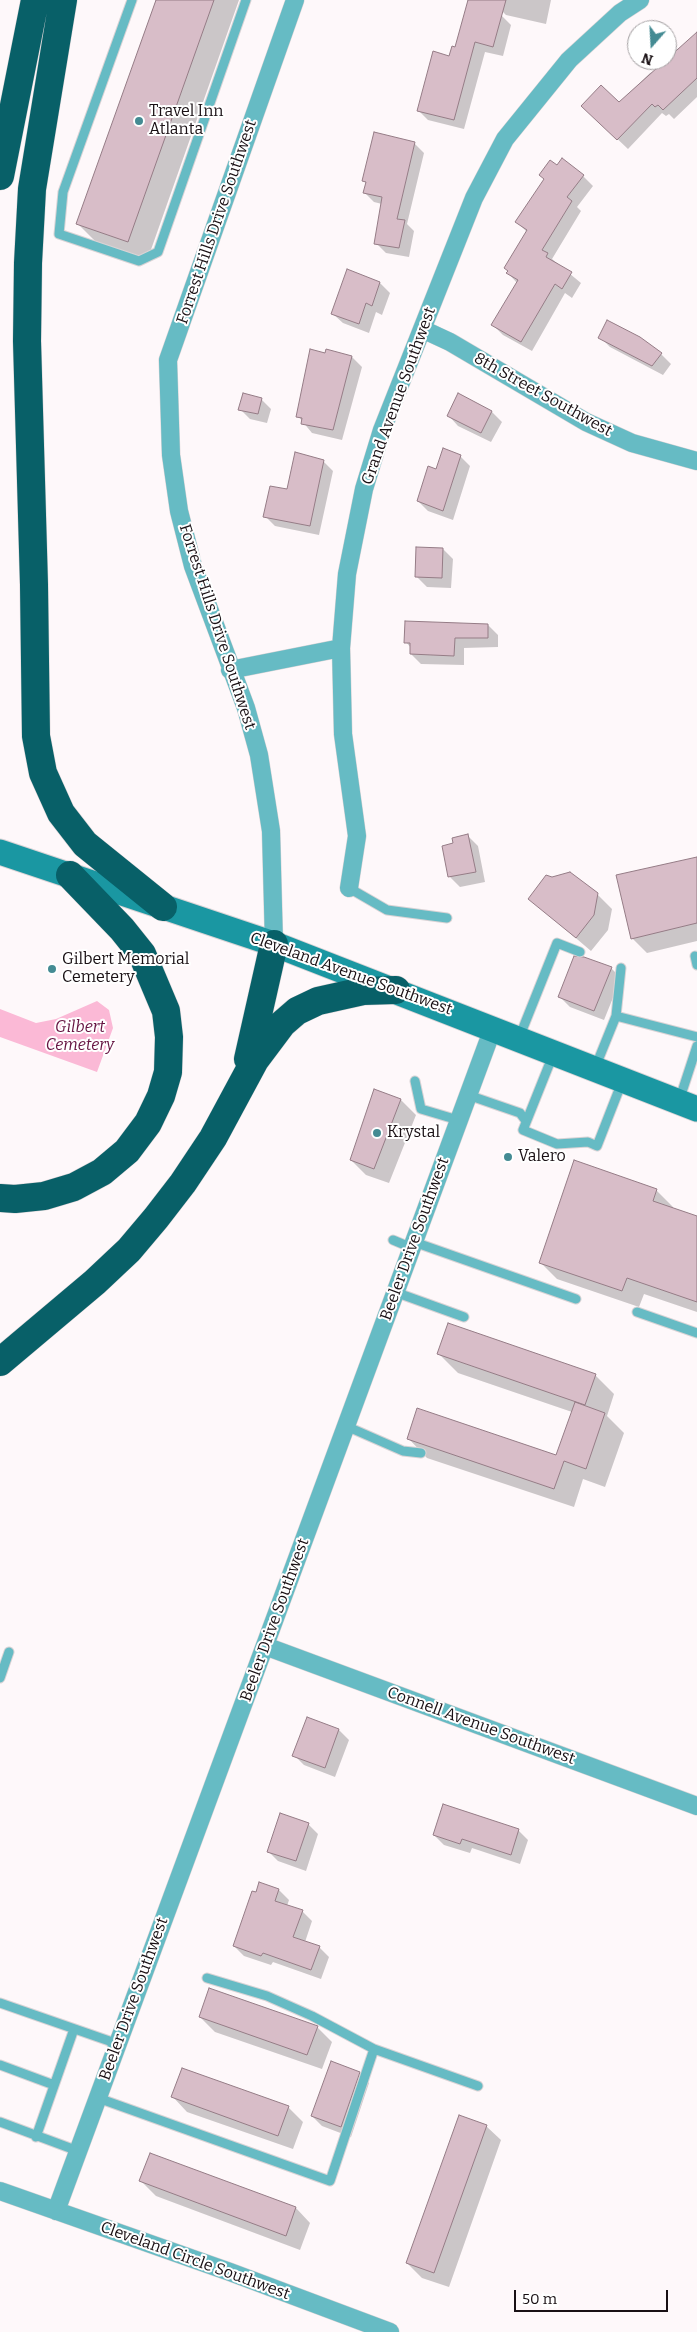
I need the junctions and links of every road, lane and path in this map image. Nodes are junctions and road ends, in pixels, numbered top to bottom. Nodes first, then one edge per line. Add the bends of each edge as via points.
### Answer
1 (35, 0) edge
2 (63, 0) edge
3 (132, 0) edge
4 (246, 0) edge
5 (295, 0) edge
6 (640, 0) edge
7 (617, 7) edge
8 (0, 176) edge
9 (422, 329) junction
10 (697, 460) edge
11 (341, 648) junction
12 (230, 670) junction
13 (0, 852) edge
14 (70, 876) junction
15 (349, 888) joint
16 (163, 907) junction
17 (447, 918) dead end
18 (274, 944) junction
19 (580, 952) dead end
20 (621, 968) dead end
21 (396, 990) junction
22 (616, 1016) junction
23 (492, 1028) junction
24 (697, 1037) edge
25 (519, 1038) junction
26 (697, 1046) edge
27 (554, 1052) junction
28 (595, 1068) junction
29 (623, 1079) junction
30 (415, 1081) dead end
31 (240, 1085) junction
32 (468, 1095) junction
33 (688, 1105) edge
34 (458, 1120) junction
35 (526, 1121) junction
36 (0, 1198) edge
37 (393, 1240) dead end
38 (413, 1245) junction
39 (395, 1292) junction
40 (576, 1299) dead end
41 (637, 1312) dead end
42 (464, 1317) dead end
43 (697, 1333) edge
44 (0, 1362) edge
45 (346, 1426) junction
46 (421, 1453) dead end
47 (265, 1646) junction
48 (9, 1652) dead end
49 (0, 1678) edge
50 (697, 1806) edge
51 (207, 1978) dead end
52 (0, 2002) edge
53 (74, 2029) junction
54 (118, 2044) junction
55 (374, 2049) junction
56 (0, 2065) edge
57 (54, 2085) junction
58 (478, 2086) dead end
59 (98, 2098) junction
60 (0, 2122) edge
61 (36, 2136) junction
62 (78, 2151) junction
63 (0, 2191) edge
64 (56, 2211) junction
65 (390, 2332) edge

1 - 8 highway
2 - 16 highway via 32,189 28,263 36,736 43,773 61,813 85,844
3 - 4 lane via 63,192 59,234 139,261 158,252
5 - 12 street, Forrest Hills Drive Southwest via 168,360 171,455 179,511 193,566
6 - 7 street, Grand Avenue Southwest
7 - 9 street, Grand Avenue Southwest via 505,139 474,198
9 - 10 street, 8th Street Southwest via 450,342 586,422 632,443
9 - 11 street, Grand Avenue Southwest via 382,430 364,489 347,574
11 - 12 street
11 - 15 street, Grand Avenue Southwest via 343,734 357,836
12 - 18 street, Forrest Hills Drive Southwest via 246,708 259,756 270,821
13 - 14 main road, Cleveland Avenue Southwest
14 - 16 main road, Cleveland Avenue Southwest
14 - 36 highway via 142,954 166,1011 168,1072 148,1123 127,1151 102,1172 74,1187 44,1196
15 - 17 lane via 387,910
16 - 18 main road, Cleveland Avenue Southwest
18 - 21 main road, Cleveland Avenue Southwest
18 - 31 highway
19 - 25 lane via 557,943
20 - 22 lane
21 - 23 main road, Cleveland Avenue Southwest
21 - 31 highway via 338,995 297,1011 269,1038
22 - 24 lane
22 - 28 lane
23 - 25 main road, Cleveland Avenue Southwest
23 - 32 street, Beeler Drive Southwest
25 - 27 main road, Cleveland Avenue Southwest
26 - 33 lane
27 - 28 main road, Cleveland Avenue Southwest
27 - 35 lane
28 - 29 main road, Cleveland Avenue Southwest
29 - 33 main road, Cleveland Avenue Southwest
29 - 35 lane via 597,1146 588,1142 557,1144 523,1130
30 - 34 lane via 421,1109
31 - 44 highway via 213,1138 183,1183 129,1250
32 - 34 street, Beeler Drive Southwest
32 - 35 lane via 520,1113
34 - 38 street, Beeler Drive Southwest
37 - 38 lane
38 - 39 street, Beeler Drive Southwest
38 - 40 lane
39 - 42 lane
39 - 45 street, Beeler Drive Southwest
41 - 43 lane
45 - 46 lane via 403,1451
45 - 47 street, Beeler Drive Southwest
47 - 50 street, Connell Avenue Southwest
47 - 54 street, Beeler Drive Southwest
48 - 49 lane
51 - 55 lane via 267,1996
52 - 53 lane
53 - 54 lane
53 - 57 lane
54 - 59 street, Beeler Drive Southwest
55 - 58 lane
55 - 59 lane via 330,2181
56 - 57 lane
57 - 61 lane
59 - 62 street, Beeler Drive Southwest
60 - 61 lane
61 - 62 lane
62 - 64 street, Beeler Drive Southwest
63 - 64 street, Cleveland Circle Southwest
64 - 65 street, Cleveland Circle Southwest

